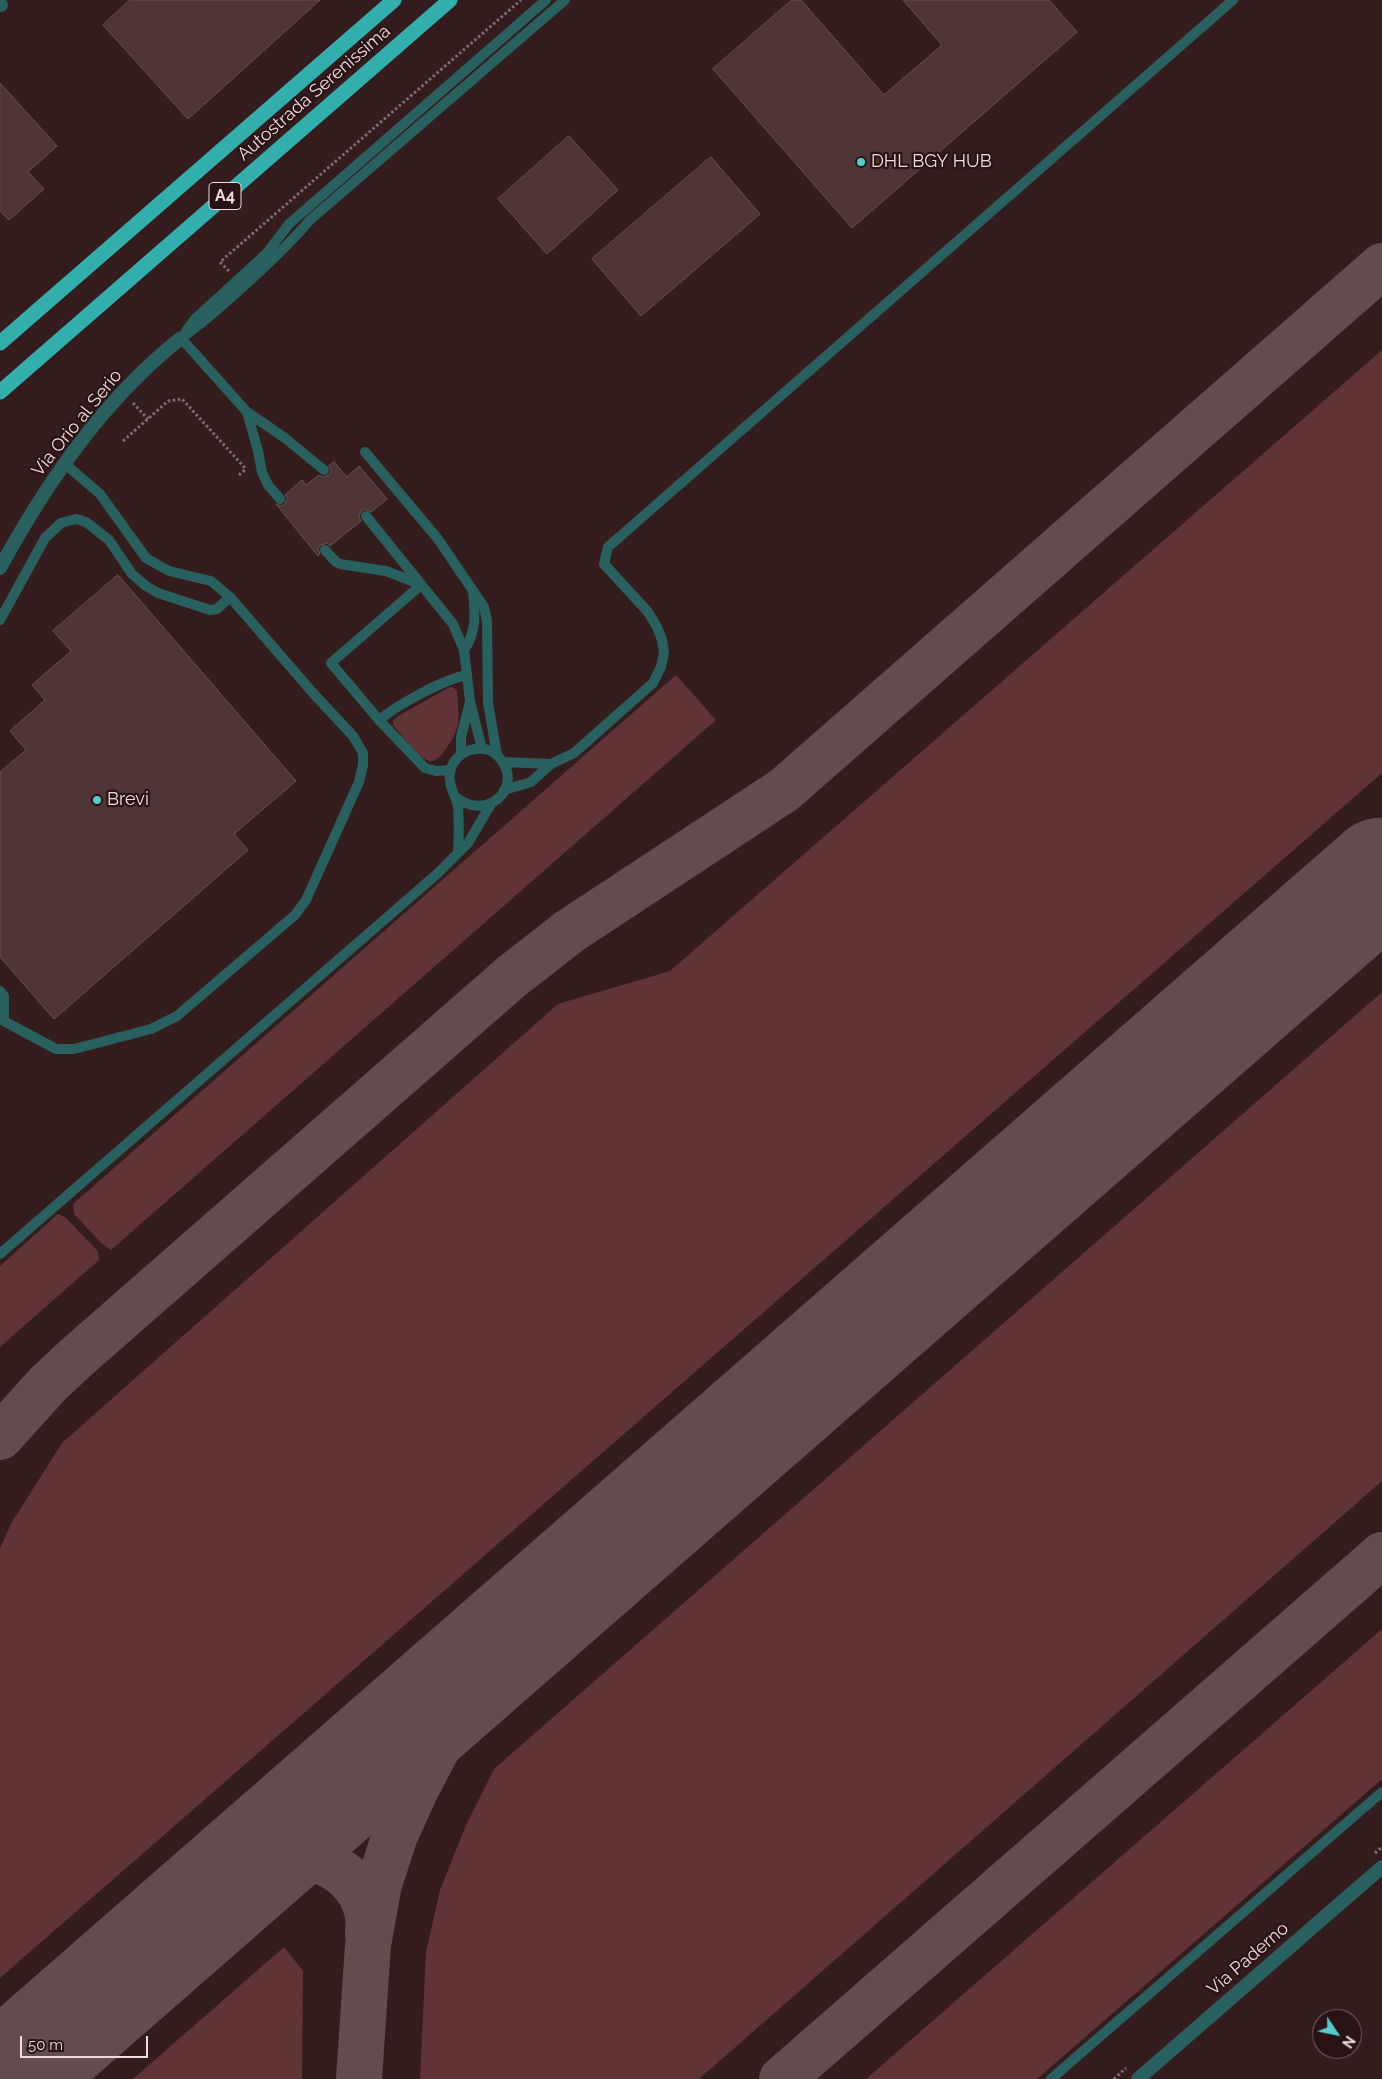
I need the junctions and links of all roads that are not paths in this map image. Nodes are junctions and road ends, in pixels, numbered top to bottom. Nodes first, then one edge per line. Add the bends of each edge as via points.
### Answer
1 (394, 0) edge
2 (450, 0) edge
3 (546, 0) edge
4 (565, 0) edge
5 (1233, 0) edge
6 (181, 338) junction
7 (0, 343) edge
8 (0, 392) edge
9 (247, 412) junction
10 (365, 452) dead end
11 (64, 463) junction
12 (324, 470) dead end
13 (280, 499) dead end
14 (366, 516) dead end
15 (325, 550) dead end
16 (0, 568) edge
17 (421, 585) junction
18 (473, 588) junction
19 (230, 597) junction
20 (0, 620) edge
21 (464, 650) junction
22 (466, 675) junction
23 (470, 701) junction
24 (379, 720) junction
25 (482, 749) junction
26 (461, 754) junction
27 (500, 759) junction
28 (551, 764) junction
29 (450, 770) junction
30 (504, 790) junction
31 (456, 797) junction
32 (491, 804) junction
33 (458, 852) junction
34 (0, 991) edge
35 (2, 1020) edge
36 (0, 1254) edge
37 (1382, 1792) edge
38 (1382, 1867) edge
39 (1052, 2079) edge
40 (1138, 2079) edge

1 - 7 highway, Autostrada Serenissima / A4
2 - 8 highway, Autostrada Serenissima / A4
3 - 6 lane via 289,224 266,254 195,319
4 - 6 lane via 310,220 258,275
5 - 28 lane via 608,547 604,564 648,612 657,628 664,653 661,667 653,683 574,753
6 - 9 lane
6 - 11 street, Via Orio al Serio via 123,393
9 - 12 lane via 286,438
9 - 13 lane via 262,472
10 - 18 lane via 438,539
11 - 16 street, Via Orio al Serio
11 - 19 lane via 100,494 146,558 169,571 211,581
14 - 17 lane
15 - 17 lane via 340,564 386,571
17 - 21 lane via 453,624
17 - 24 lane via 331,663
18 - 21 lane via 474,630
18 - 27 lane via 484,607 487,621 488,703
19 - 20 lane via 217,609 210,610 158,593 132,574 109,540 86,522 76,519 61,524 45,538
19 - 35 lane via 353,736 363,753 359,782 306,900 295,915 177,1016 151,1029 74,1049 56,1049
21 - 22 lane
22 - 23 lane
22 - 24 lane via 434,688
23 - 25 lane
23 - 26 lane via 461,737
24 - 29 lane via 425,768 436,772
25 - 26 lane
25 - 27 lane
26 - 29 lane
27 - 28 lane
27 - 30 lane via 507,771
28 - 30 lane via 531,782
29 - 31 lane via 449,779
30 - 32 lane
31 - 32 lane via 473,806
31 - 33 lane
32 - 33 lane via 468,843
33 - 36 lane
34 - 35 lane via 4,996
37 - 39 lane
38 - 40 street, Via Paderno

